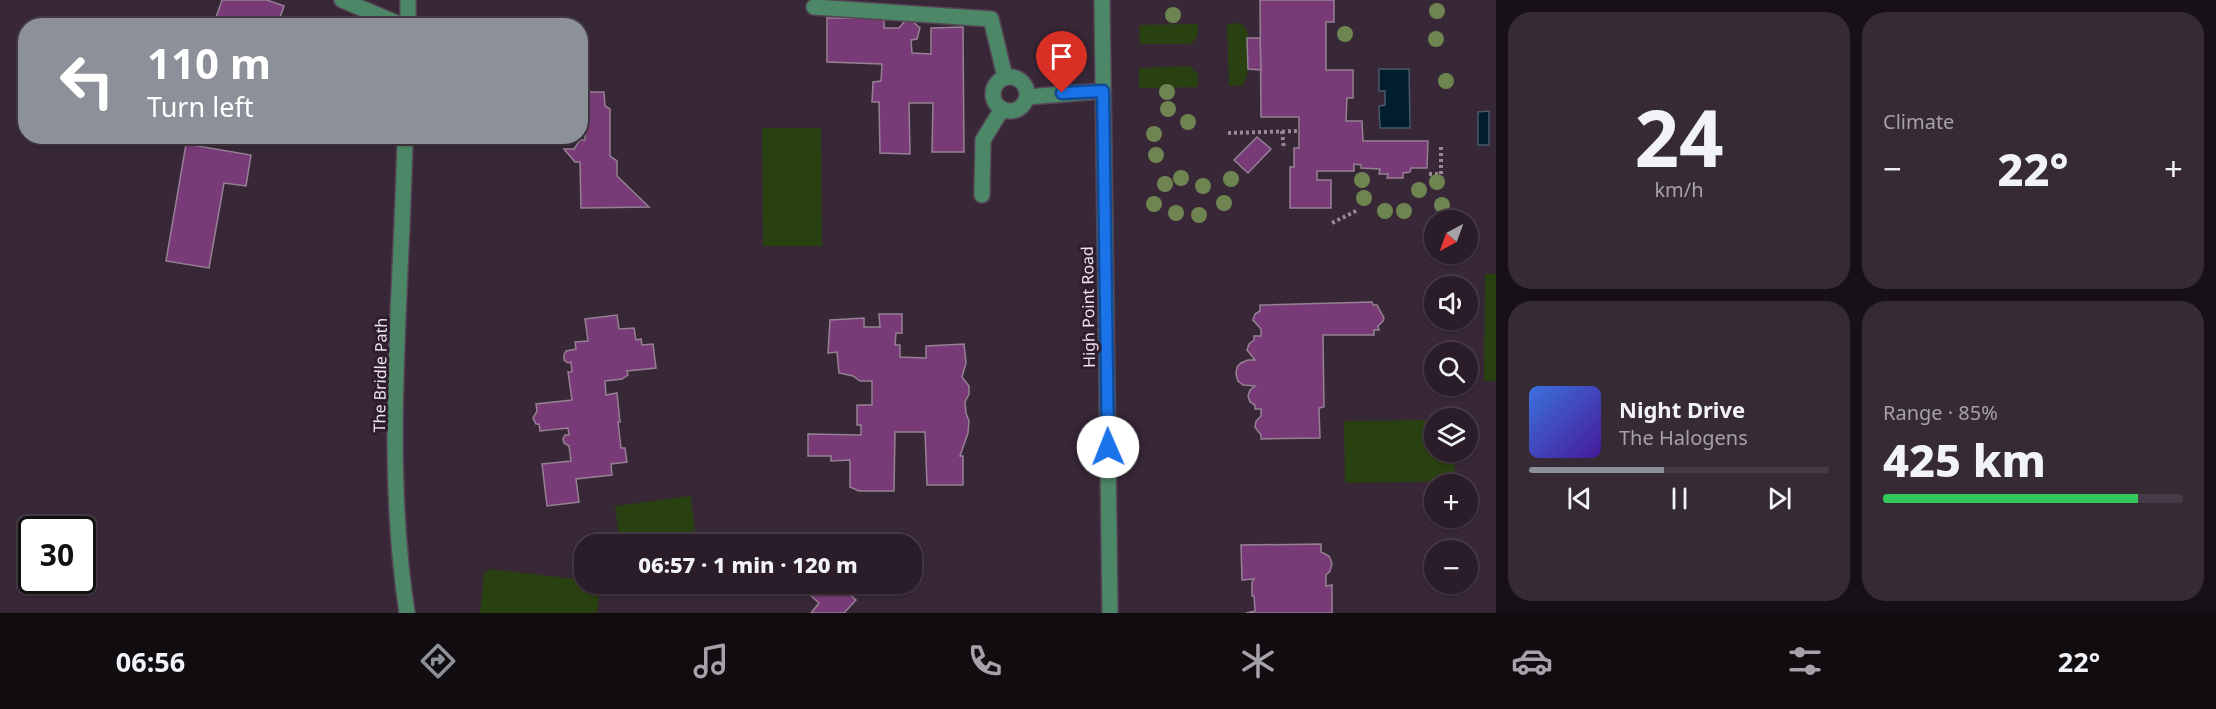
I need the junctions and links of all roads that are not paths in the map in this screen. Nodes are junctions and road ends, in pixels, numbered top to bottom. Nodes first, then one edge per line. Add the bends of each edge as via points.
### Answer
1 (342, 0) edge
2 (408, 0) edge
3 (1102, 0) edge
4 (814, 7) dead end
5 (386, 18) edge
6 (407, 18) edge
7 (1005, 77) junction
8 (1103, 91) junction
9 (1027, 97) junction
10 (1002, 109) junction
11 (405, 144) edge
12 (982, 195) dead end
13 (407, 613) edge
14 (1110, 613) edge

1 - 5 street
2 - 6 street
3 - 8 street, High Point Road
4 - 7 street via 991,19
7 - 9 street via 1022,81
7 - 10 street via 993,89 994,100
8 - 9 street
8 - 14 street, High Point Road
9 - 10 street via 1018,110
10 - 12 street via 983,140
11 - 13 street, The Bridle Path via 396,484

